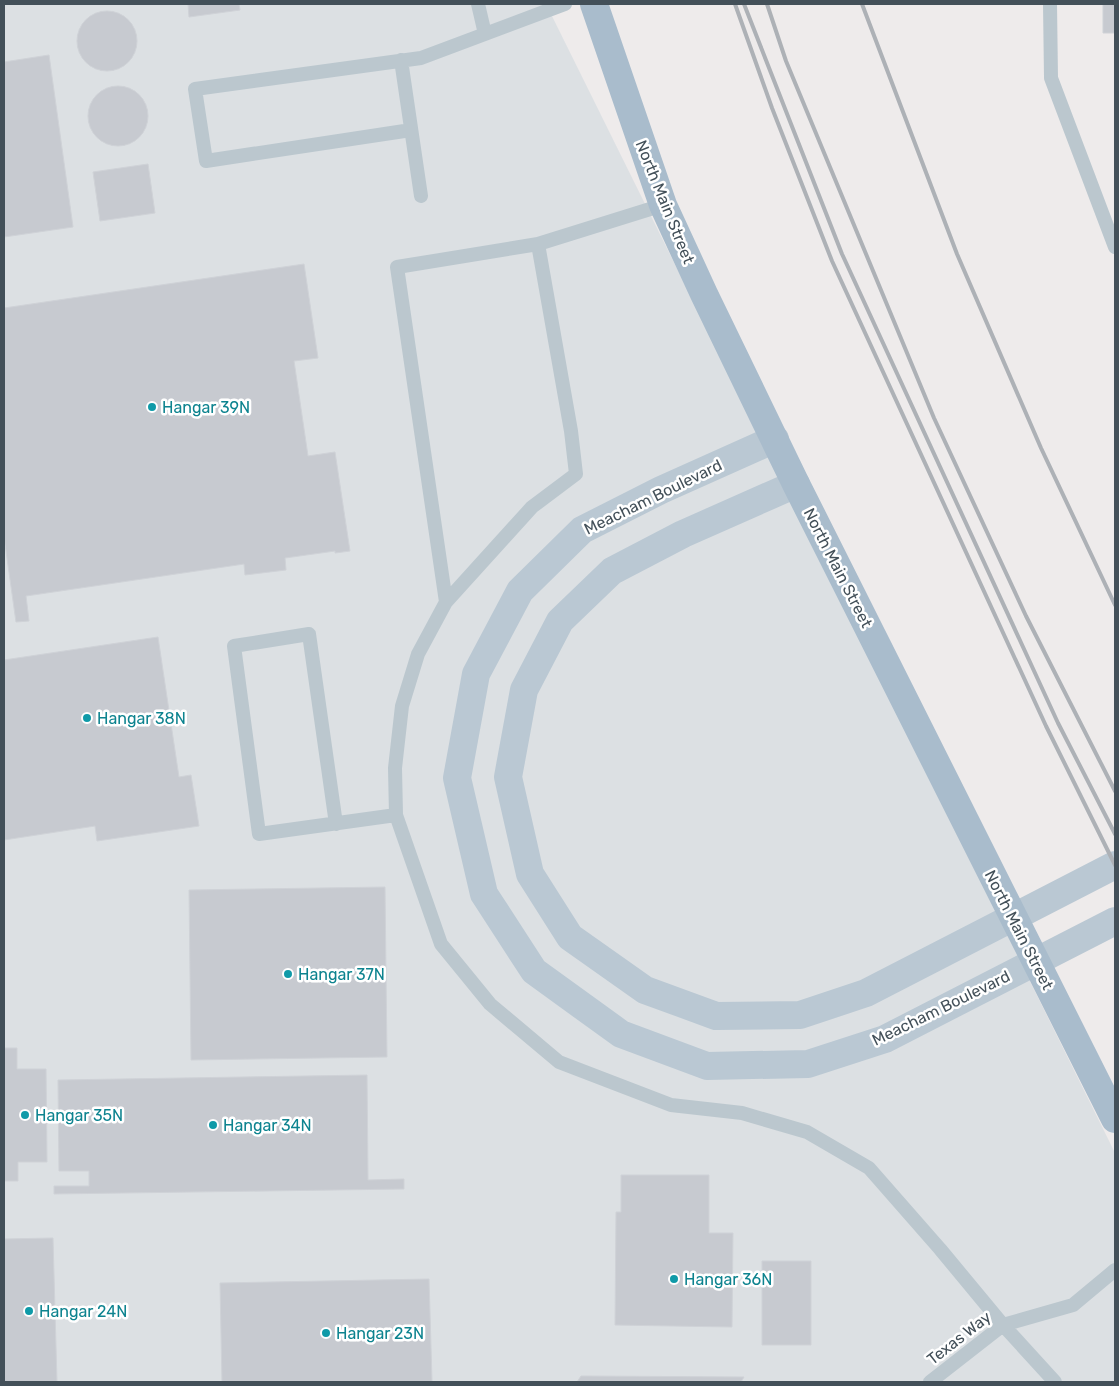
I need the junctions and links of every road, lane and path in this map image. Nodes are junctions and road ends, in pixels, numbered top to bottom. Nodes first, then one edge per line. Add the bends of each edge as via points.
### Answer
1 (478, 4) edge
2 (565, 4) edge
3 (594, 4) edge
4 (1050, 4) edge
5 (485, 34) junction
6 (401, 60) junction
7 (411, 130) junction
8 (421, 196) dead end
9 (663, 205) junction
10 (538, 244) junction
11 (1115, 247) edge
12 (774, 439) junction
13 (796, 484) junction
14 (446, 602) junction
15 (396, 816) junction
16 (336, 824) junction
17 (1115, 865) edge
18 (1115, 921) edge
19 (1115, 1119) edge
20 (1115, 1270) edge
21 (1002, 1325) junction
22 (930, 1382) edge
23 (1055, 1382) edge

1 - 5 lane
2 - 5 lane
3 - 9 main road, North Main Street
4 - 11 lane via 1051,78
5 - 6 lane via 421,58
6 - 7 lane
6 - 7 lane via 195,89 206,161
7 - 8 lane
9 - 10 lane
9 - 12 main road, North Main Street
10 - 14 lane via 572,431 576,474 532,507
10 - 14 lane via 397,267
12 - 13 main road, North Main Street
12 - 18 main road, Meacham Boulevard via 582,530 520,592 476,674 457,778 484,894 534,972 622,1034 707,1066 808,1064 885,1039
13 - 17 main road via 683,534 612,571 560,621 524,690 508,778 530,874 570,937 645,990 716,1016 800,1015 866,993
13 - 19 main road, North Main Street
14 - 15 lane via 418,654 402,706 394,768
15 - 16 lane
15 - 21 lane via 441,944 490,1004 559,1062 671,1105 742,1113 807,1132 869,1168
16 - 16 lane via 309,634 234,646 259,834
20 - 21 lane, Texas Way via 1073,1305
21 - 22 lane, Texas Way
21 - 23 lane

